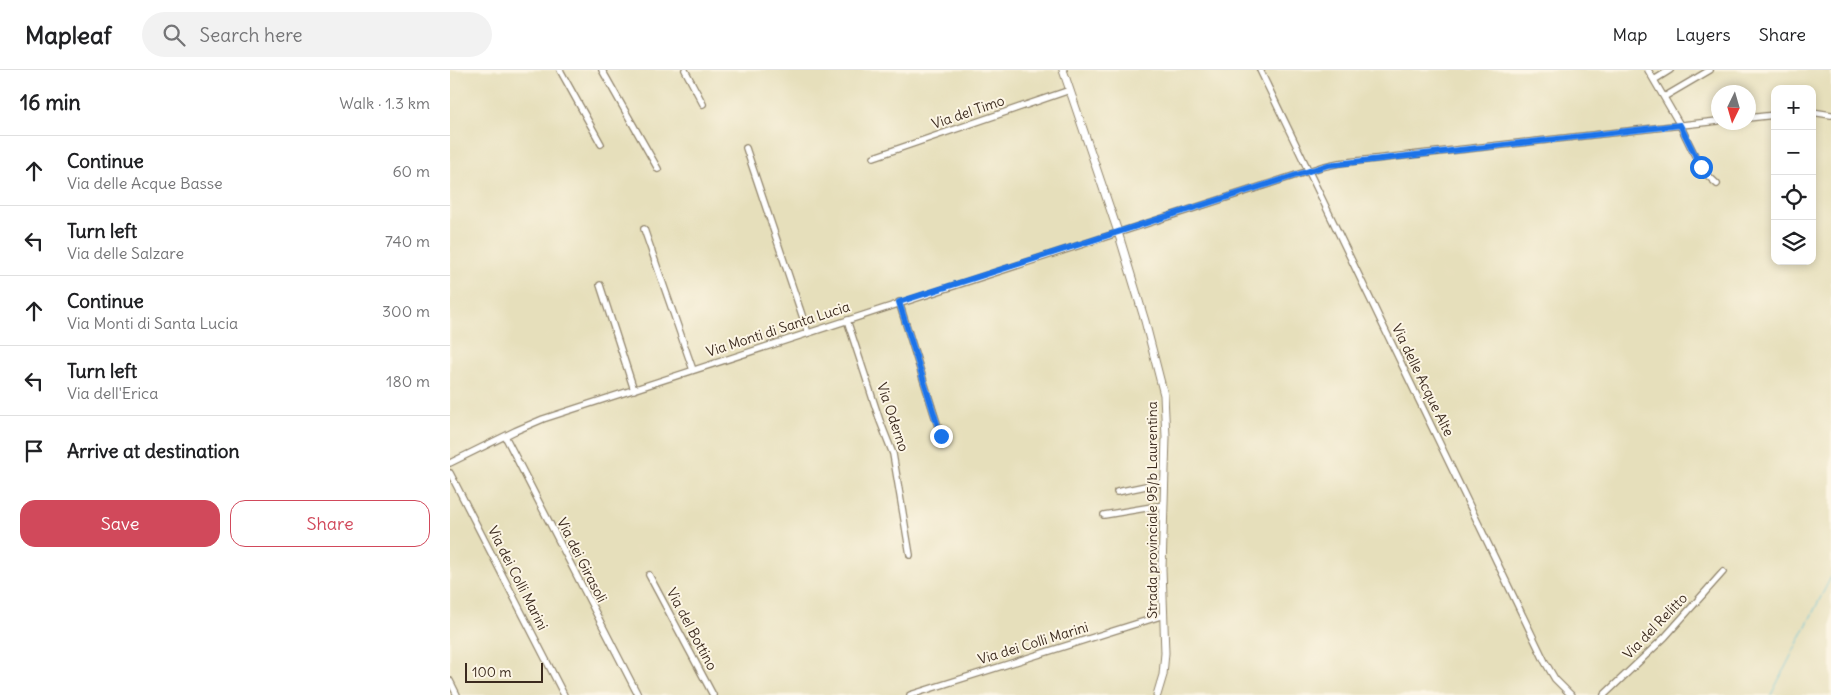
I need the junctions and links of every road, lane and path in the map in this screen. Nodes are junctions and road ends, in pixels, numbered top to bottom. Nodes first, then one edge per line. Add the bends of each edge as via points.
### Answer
1 (560, 70) edge
2 (602, 70) edge
3 (684, 70) edge
4 (1062, 70) edge
5 (1260, 70) edge
6 (1648, 70) edge
7 (1670, 70) edge
8 (1710, 70) edge
9 (1654, 80) junction
10 (1070, 90) junction
11 (1664, 97) junction
12 (703, 104) dead end
13 (1816, 113) edge
14 (1771, 115) edge
15 (1831, 115) edge
16 (1756, 117) edge
17 (1711, 122) edge
18 (1680, 125) junction
19 (601, 144) dead end
20 (746, 148) dead end
21 (874, 157) dead end
22 (658, 169) dead end
23 (1308, 171) junction
24 (1717, 184) dead end
25 (644, 229) dead end
26 (1118, 232) junction
27 (600, 285) dead end
28 (899, 302) junction
29 (847, 320) junction
30 (808, 333) junction
31 (693, 370) junction
32 (634, 390) junction
33 (505, 436) junction
34 (941, 436) dead end
35 (450, 463) edge
36 (450, 473) edge
37 (1165, 482) junction
38 (1117, 492) dead end
39 (1164, 505) junction
40 (1104, 515) dead end
41 (910, 555) dead end
42 (1722, 572) dead end
43 (649, 575) dead end
44 (1164, 615) junction
45 (450, 681) edge
46 (457, 695) edge
47 (564, 695) edge
48 (638, 695) edge
49 (713, 695) edge
50 (910, 695) edge
51 (1157, 695) edge
52 (1571, 695) edge
53 (1604, 695) edge

1 - 19 street
2 - 22 street
3 - 12 street
4 - 10 main road, Strada provinciale 95/b Laurentina
5 - 23 street, Via delle Acque Alte
6 - 9 street
7 - 9 street
8 - 11 street
9 - 11 street
10 - 21 street, Via del Timo
10 - 26 main road, Strada provinciale 95/b Laurentina
11 - 18 street
13 - 15 street
14 - 16 street
17 - 18 street, Via Monti di Santa Lucia
18 - 23 street, Via Monti di Santa Lucia via 1339,163
18 - 24 street via 1702,170
20 - 30 street
23 - 26 street, Via Monti di Santa Lucia
23 - 52 street, Via delle Acque Alte via 1546,665
25 - 31 street
26 - 28 street, Via Monti di Santa Lucia
26 - 37 main road, Strada provinciale 95/b Laurentina via 1163,391
27 - 32 street
28 - 29 street, Via Monti di Santa Lucia
28 - 34 street
29 - 30 street, Via Monti di Santa Lucia
29 - 41 street, Via Oderno via 892,451
30 - 31 street, Via Monti di Santa Lucia
31 - 32 street, Via Monti di Santa Lucia
32 - 33 street, Via Monti di Santa Lucia via 543,419
33 - 35 street, Via Monti di Santa Lucia
33 - 48 street, Via dei Girasoli
36 - 47 street, Via dei Colli Marini
37 - 38 street
37 - 39 main road, Strada provinciale 95/b Laurentina
39 - 40 street
39 - 44 main road, Strada provinciale 95/b Laurentina
42 - 53 street, Via del Relitto via 1665,636
43 - 49 street, Via del Bottino
44 - 50 street, Via dei Colli Marini
44 - 51 main road, Strada provinciale 95/b Laurentina via 1165,663
45 - 46 street

